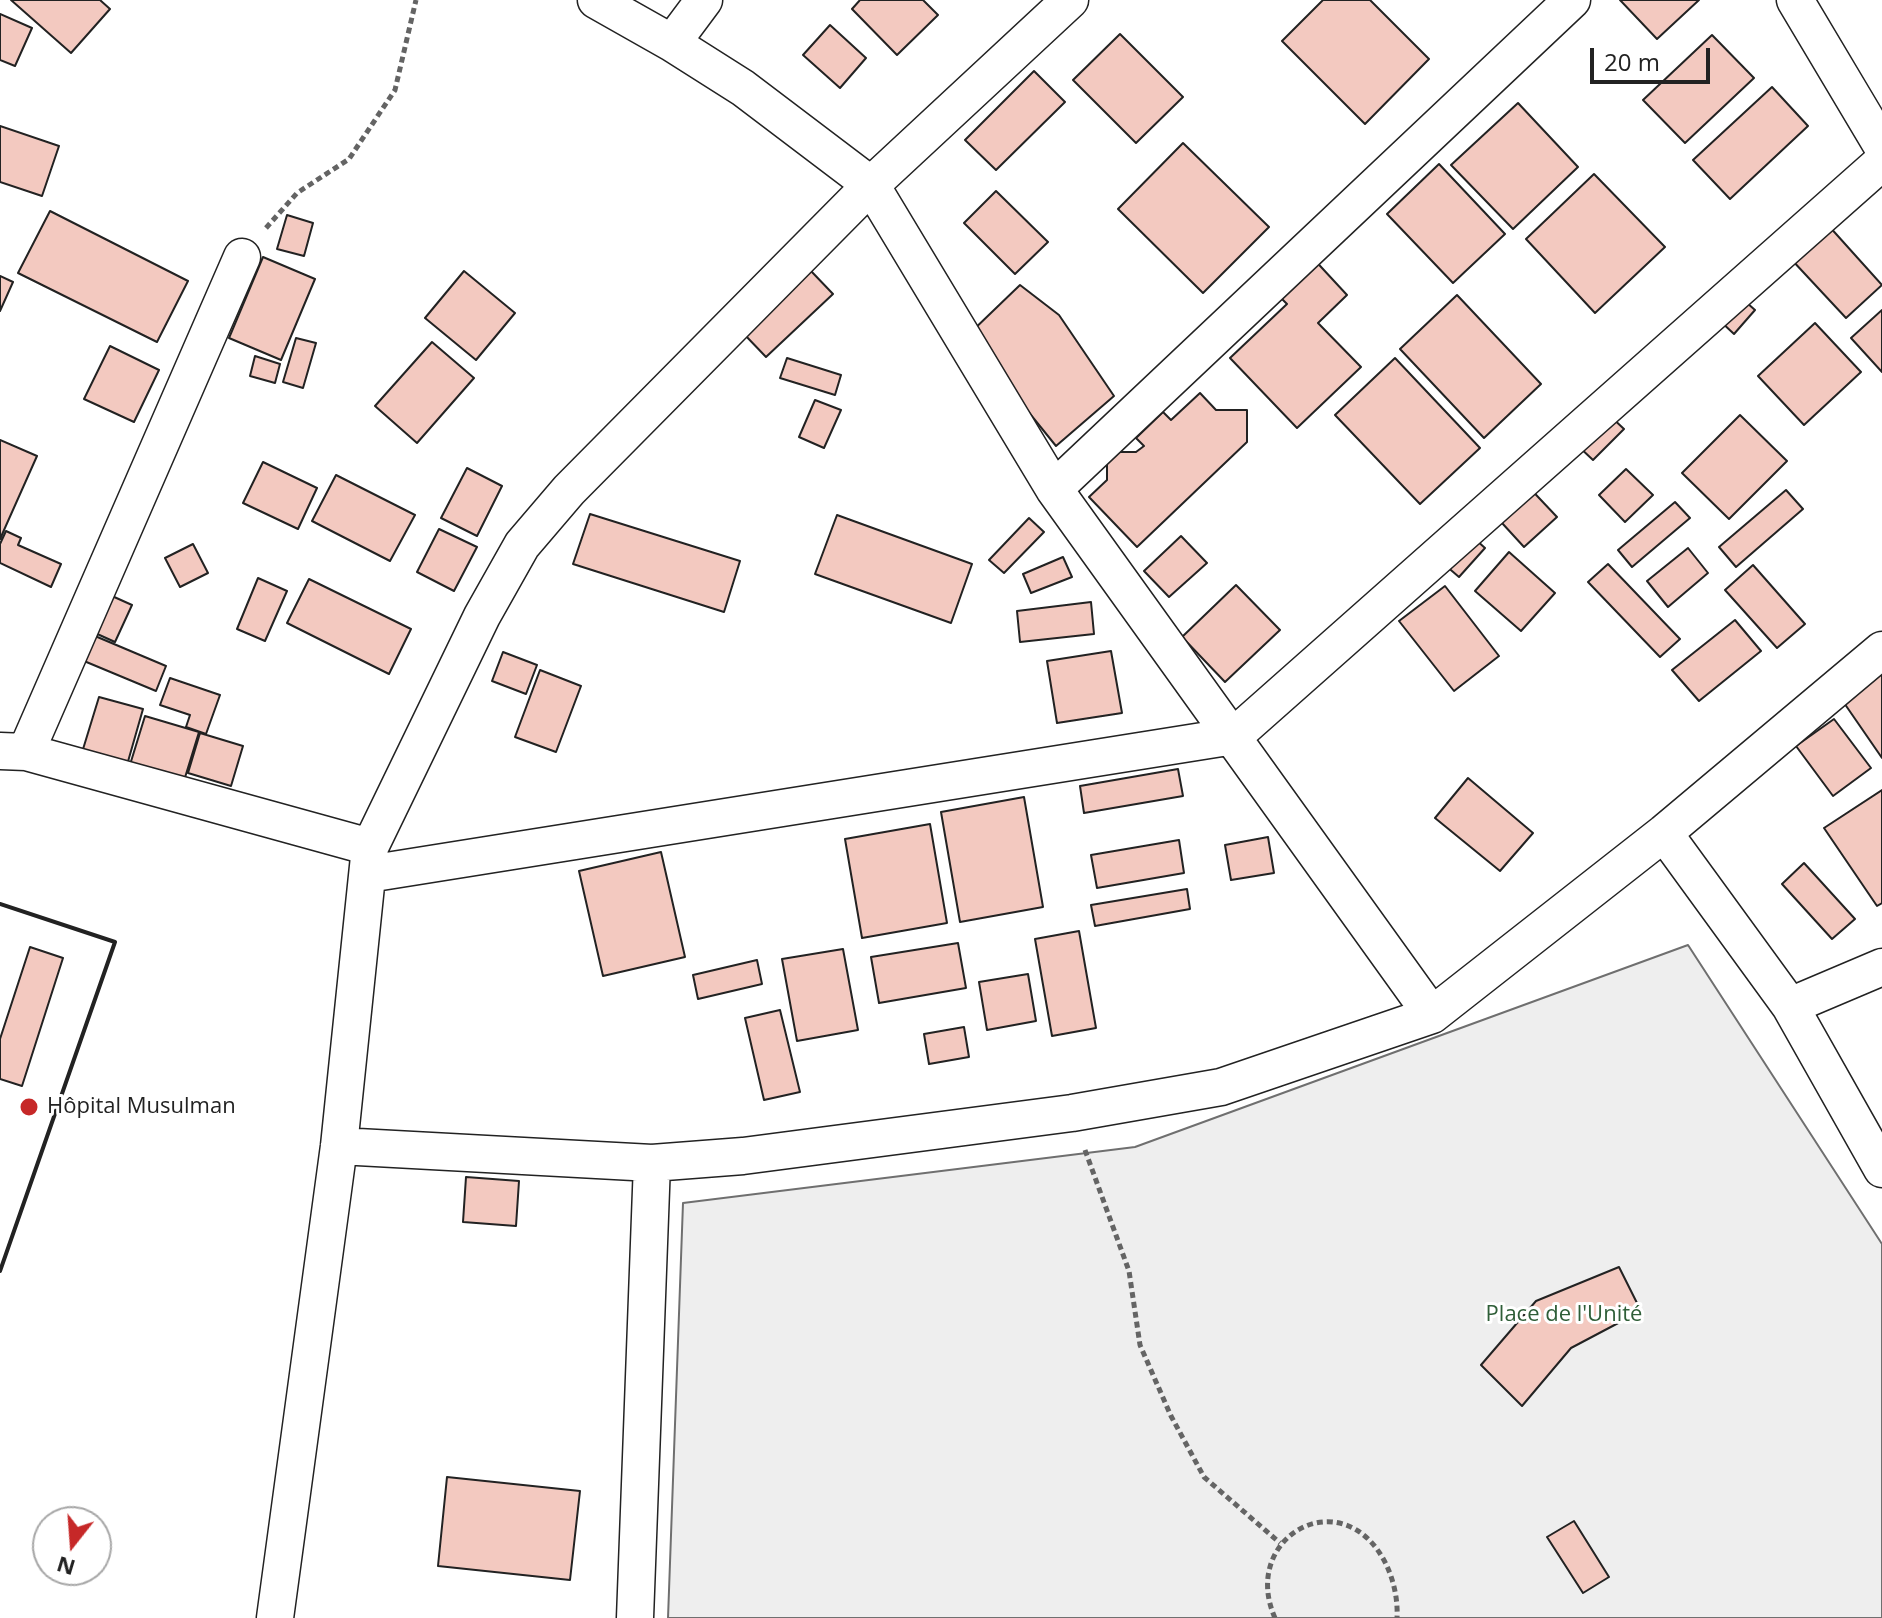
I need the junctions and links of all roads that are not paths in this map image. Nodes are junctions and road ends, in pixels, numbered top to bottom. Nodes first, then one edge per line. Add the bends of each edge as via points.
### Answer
1 (596, 0) edge
2 (704, 0) edge
3 (1070, 0) edge
4 (1572, 0) edge
5 (1795, 0) edge
6 (672, 43) junction
7 (1882, 146) edge
8 (1882, 162) edge
9 (871, 185) junction
10 (242, 257) road end
11 (1054, 489) junction
12 (1882, 650) edge
13 (1234, 736) junction
14 (13, 751) edge
15 (1664, 833) junction
16 (369, 860) junction
17 (1882, 967) edge
18 (1790, 1006) junction
19 (1432, 1015) junction
20 (339, 1146) junction
21 (652, 1163) junction
22 (1882, 1169) edge
23 (275, 1618) edge
24 (635, 1618) edge

1 - 6 street
2 - 6 street
3 - 9 street
4 - 11 street
5 - 7 street
6 - 9 street via 743,88
8 - 13 street
9 - 11 street
9 - 16 street via 569,490 522,545 482,616
10 - 14 street
11 - 13 street
12 - 15 street
13 - 16 street
13 - 19 street
14 - 16 street
15 - 18 street
15 - 19 street
16 - 20 street
17 - 18 street
18 - 22 street
19 - 21 street via 1221,1087 1072,1113
20 - 21 street
20 - 23 street
21 - 24 street

